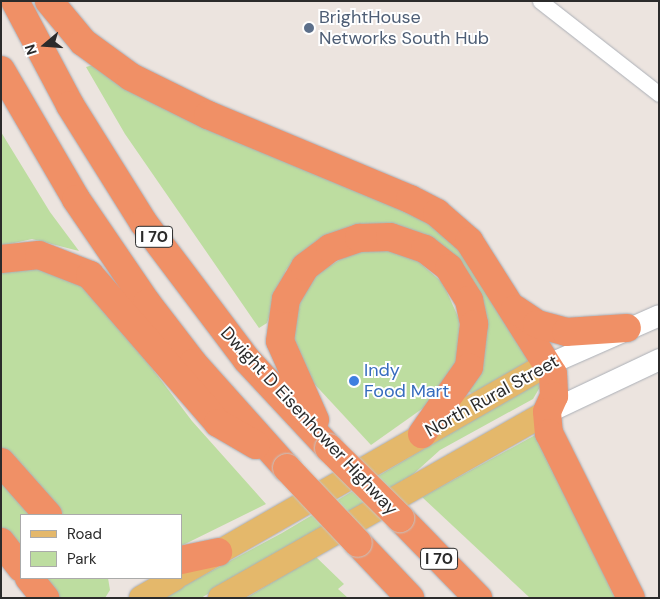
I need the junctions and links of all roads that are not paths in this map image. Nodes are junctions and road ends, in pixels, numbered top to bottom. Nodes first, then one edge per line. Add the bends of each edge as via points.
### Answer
1 (15, 1) edge
2 (49, 1) edge
3 (540, 1) edge
4 (1, 70) edge
5 (659, 94) edge
6 (1, 259) edge
7 (515, 309) junction
8 (659, 315) edge
9 (627, 328) junction
10 (659, 360) edge
11 (548, 364) junction
12 (547, 412) junction
13 (422, 434) junction
14 (330, 448) junction
15 (1, 462) edge
16 (281, 462) junction
17 (47, 514) edge
18 (359, 530) junction
19 (218, 552) junction
20 (182, 560) edge
21 (182, 573) edge
22 (22, 579) edge
23 (30, 579) edge
24 (173, 579) edge
25 (31, 598) edge
26 (45, 598) edge
27 (141, 598) edge
28 (220, 598) edge
29 (410, 598) edge
30 (478, 598) edge
31 (631, 598) edge

1 - 14 highway, Dwight D Eisenhower Highway / I 70 via 70,105 143,222 247,360
2 - 7 highway via 83,42 139,82 437,213 479,252
3 - 5 street
4 - 16 highway, I 70 via 76,199 147,303 192,363
6 - 16 highway via 39,255 90,275 218,423
7 - 9 highway via 537,324 566,332
7 - 11 highway
8 - 9 main road, North Rural Street
9 - 11 main road, North Rural Street
10 - 12 main road
11 - 12 highway via 555,384
11 - 13 main road, North Rural Street
12 - 18 main road
12 - 31 highway via 549,433
13 - 14 highway via 468,367 474,343 470,306 455,276 430,252 402,240 365,237 330,248 305,267 292,287 280,323 284,358
13 - 19 main road, North Rural Street
14 - 30 highway, Dwight D Eisenhower Highway / I 70, bridge
15 - 17 highway
16 - 18 highway, I 70, bridge
18 - 28 main road
18 - 29 highway, I 70
19 - 20 highway
19 - 21 main road, North Rural Street
22 - 25 highway
23 - 26 highway
24 - 27 main road

